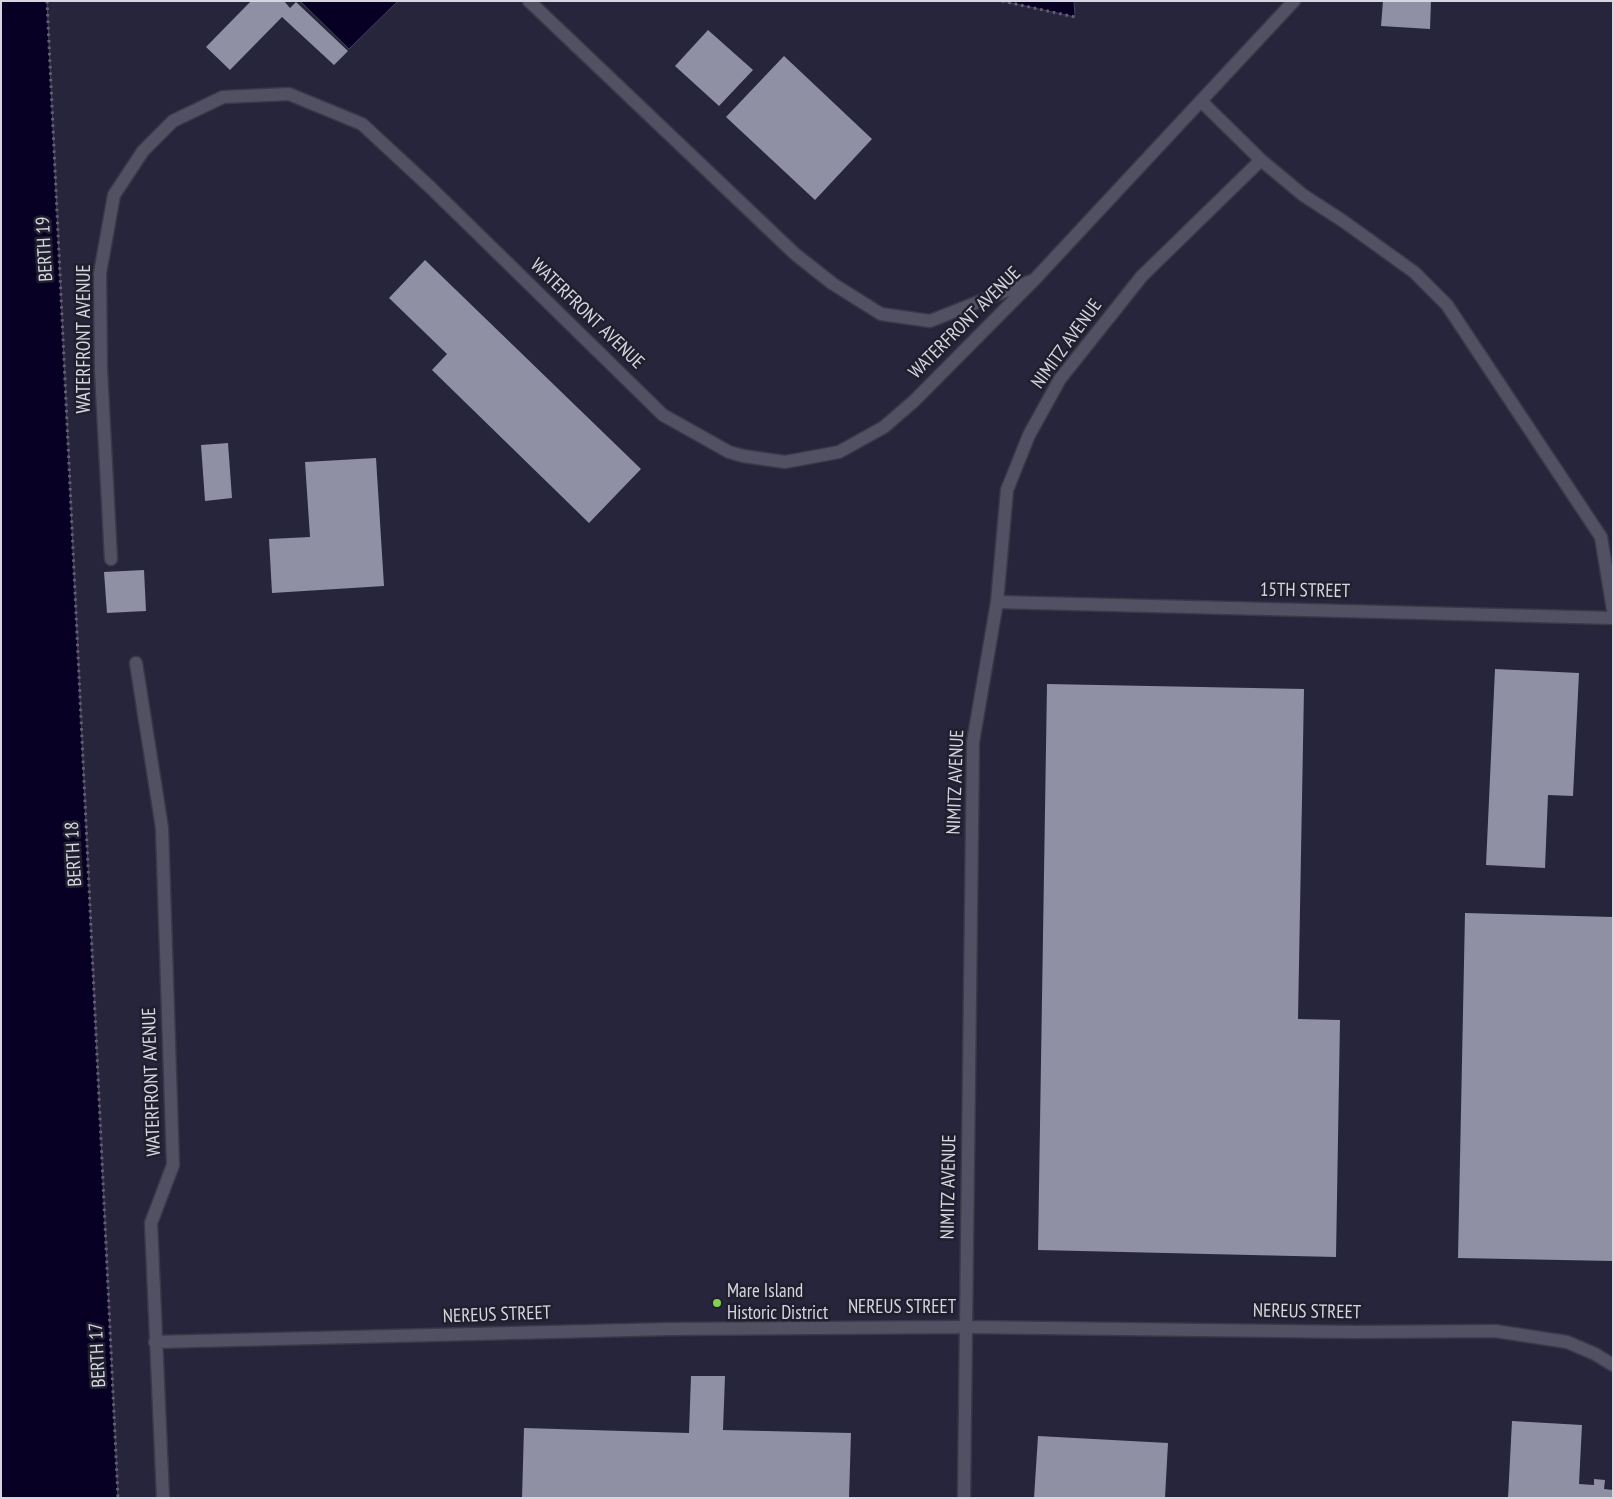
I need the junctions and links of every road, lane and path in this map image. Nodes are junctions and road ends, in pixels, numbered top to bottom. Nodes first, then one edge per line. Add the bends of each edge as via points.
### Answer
1 (47, 1) edge
2 (529, 1) edge
3 (1002, 1) edge
4 (1294, 1) edge
5 (1075, 17) dead end
6 (1202, 102) junction
7 (1261, 160) junction
8 (1035, 279) junction
9 (70, 496) joint
10 (111, 559) dead end
11 (997, 602) junction
12 (1613, 610) edge
13 (1613, 618) edge
14 (136, 663) dead end
15 (104, 1211) joint
16 (966, 1327) junction
17 (155, 1342) junction
18 (1613, 1365) edge
19 (118, 1498) edge
20 (163, 1498) edge
21 (964, 1498) edge

1 - 9 path, BERTH 19
2 - 8 street via 795,254 833,284 881,314 930,321
3 - 5 path
4 - 6 street, WATERFRONT AVENUE
6 - 7 street
6 - 8 street, WATERFRONT AVENUE
7 - 11 street, NIMITZ AVENUE via 1142,276 1060,379 1029,435 1007,490
7 - 12 street via 1303,195 1414,272 1447,304 1601,537
8 - 10 street, WATERFRONT AVENUE via 884,427 839,452 785,462 743,456 729,452 663,415 362,124 289,94 223,97 173,121 143,151 114,195 100,273 101,371
9 - 15 path, BERTH 18
11 - 13 street, 15TH STREET
11 - 16 street, NIMITZ AVENUE via 973,742
14 - 17 street, WATERFRONT AVENUE via 162,828 173,1155 173,1164 151,1223
15 - 19 path, BERTH 17
16 - 17 street, NEREUS STREET via 670,1329
16 - 18 street, NEREUS STREET via 1495,1331 1567,1342
16 - 21 street, NIMITZ AVENUE
17 - 20 street, WATERFRONT AVENUE

